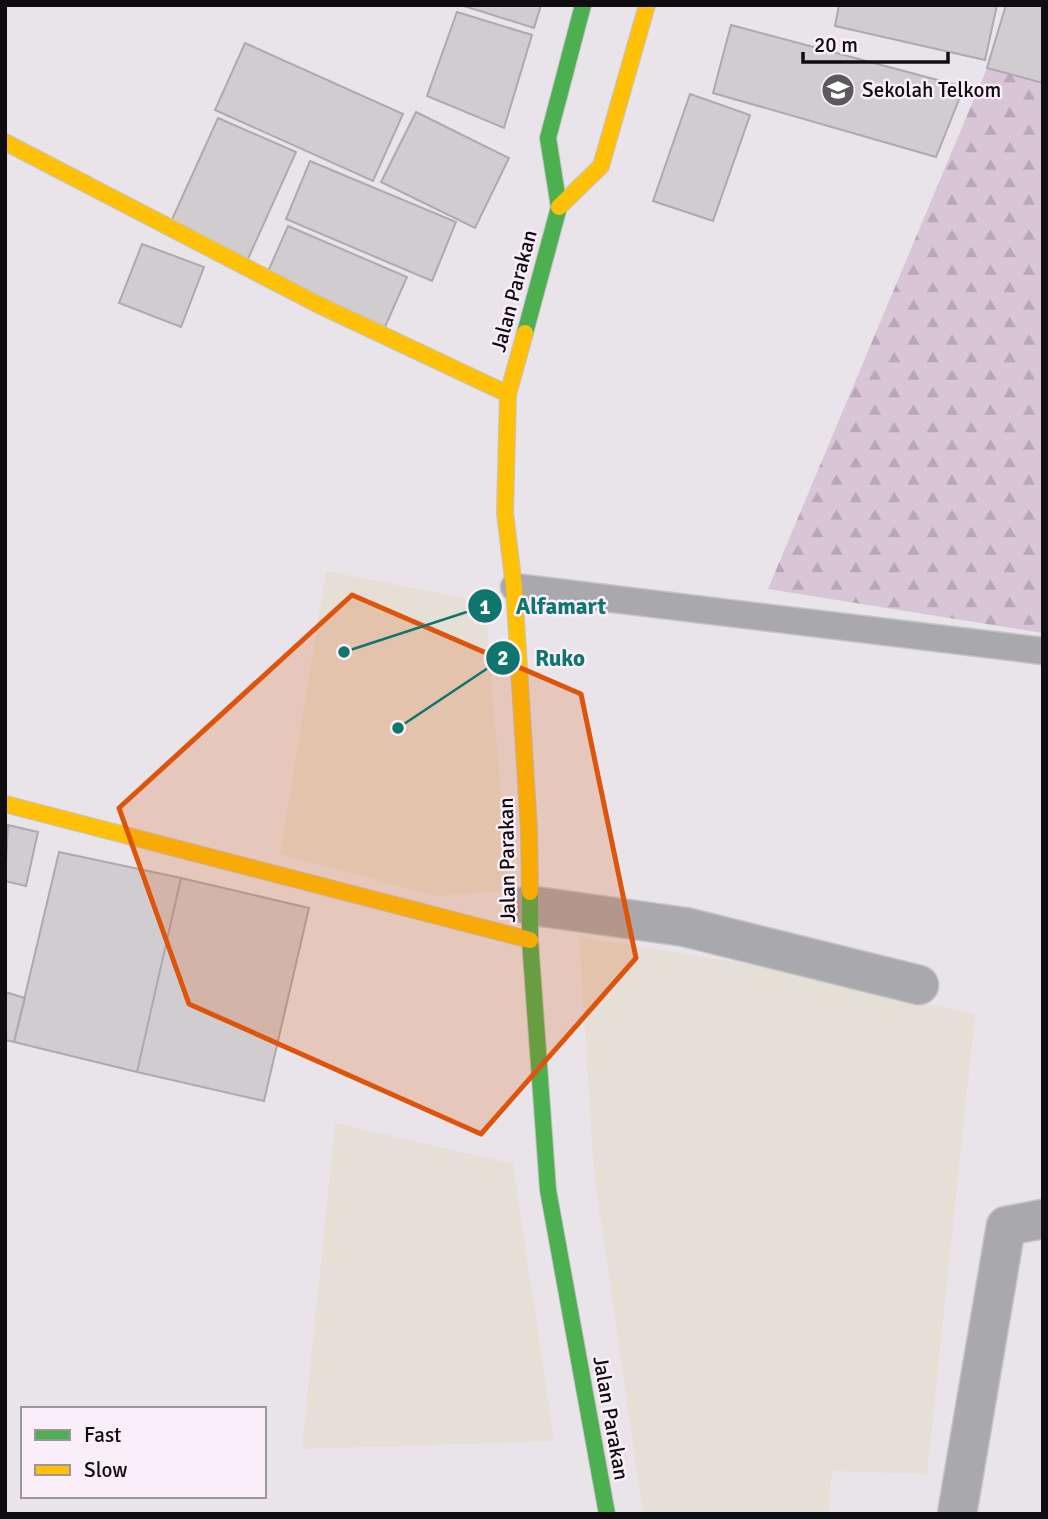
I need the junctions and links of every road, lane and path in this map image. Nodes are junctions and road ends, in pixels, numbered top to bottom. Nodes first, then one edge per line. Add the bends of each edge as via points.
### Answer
1 (583, 5) edge
2 (648, 5) edge
3 (5, 142) edge
4 (559, 207) junction
5 (508, 394) junction
6 (514, 587) junction
7 (1043, 651) edge
8 (5, 804) edge
9 (529, 923) junction
10 (919, 985) dead end
11 (1043, 1219) edge
12 (607, 1514) edge
13 (957, 1514) edge

1 - 4 street, Jalan Parakan via 548,138
2 - 4 street via 601,166
3 - 5 street via 278,287
4 - 5 street, Jalan Parakan
5 - 6 street, Jalan Parakan via 505,513
6 - 7 lane
6 - 9 street, Jalan Parakan via 529,830
8 - 9 street
9 - 10 street via 685,927
9 - 12 street, Jalan Parakan via 548,1190
11 - 13 street via 1006,1226

